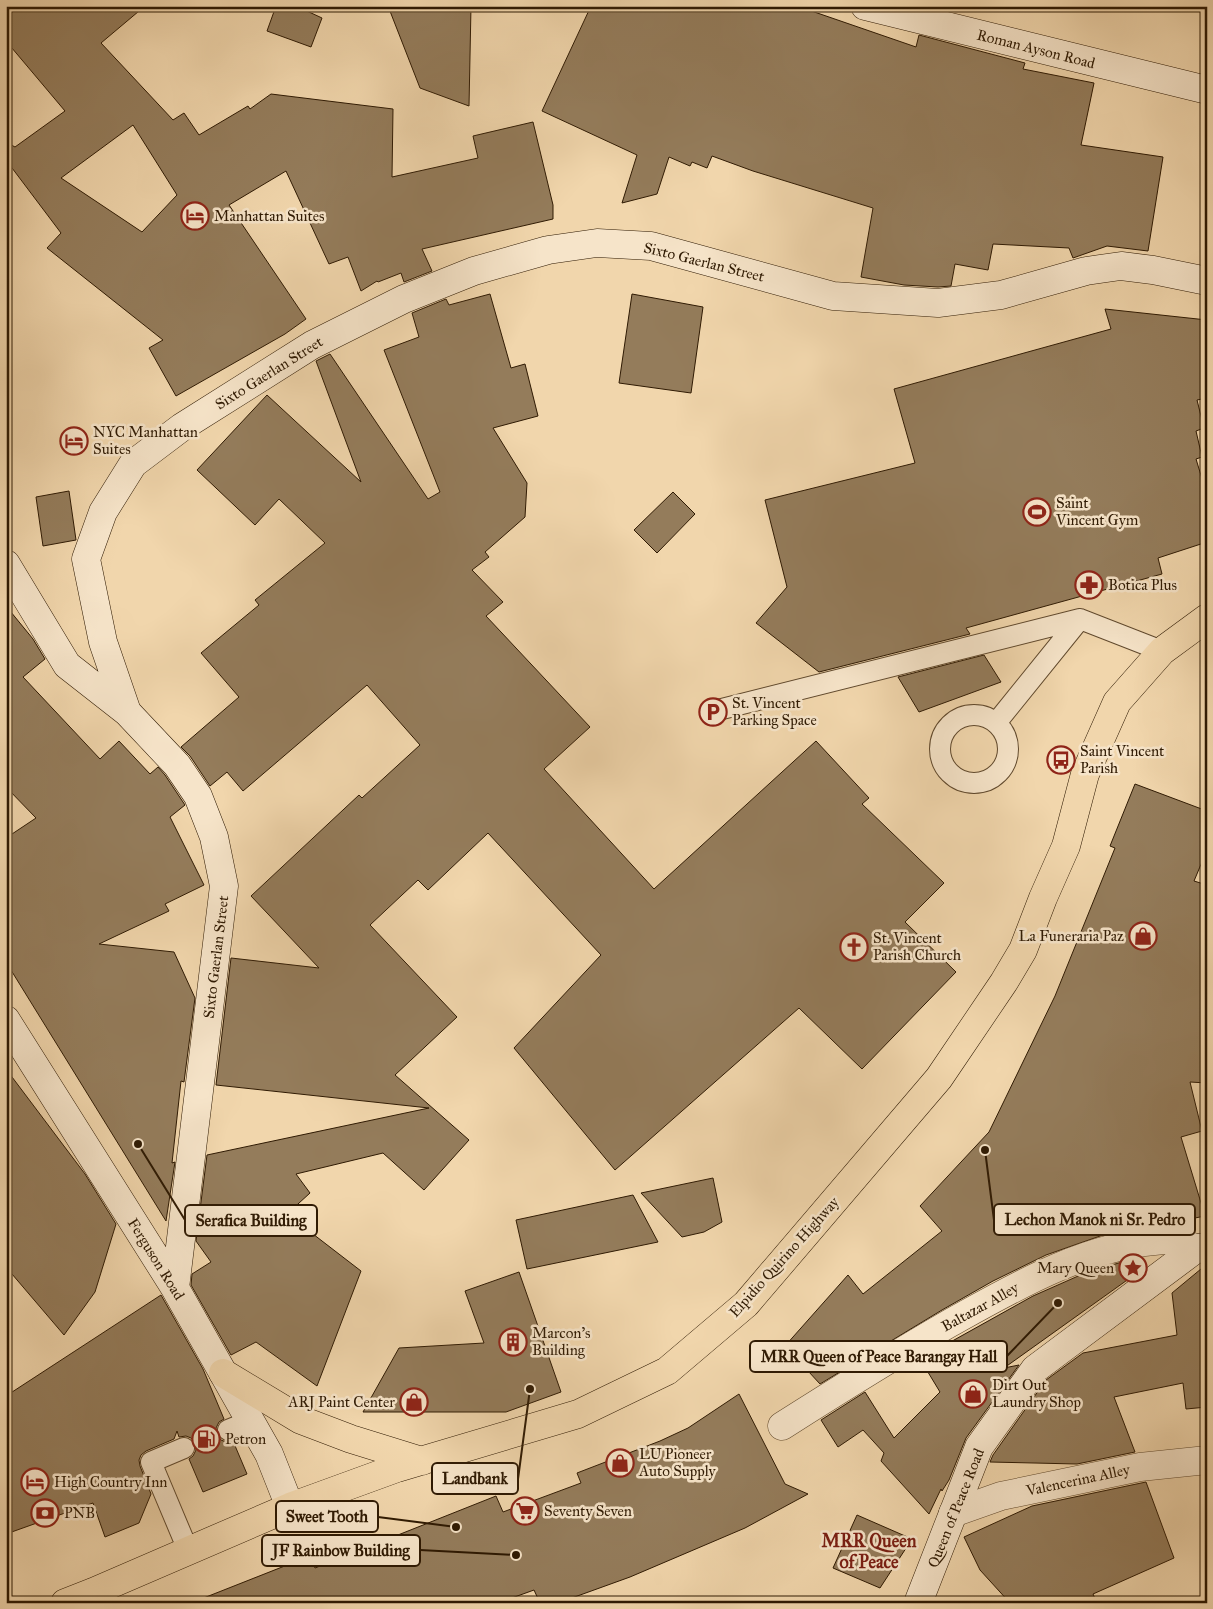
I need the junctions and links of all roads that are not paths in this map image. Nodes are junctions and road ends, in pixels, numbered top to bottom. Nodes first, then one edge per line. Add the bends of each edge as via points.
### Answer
1 (865, 6) edge
2 (1207, 90) edge
3 (1207, 281) edge
4 (6, 564) edge
5 (1207, 618) edge
6 (1080, 619) junction
7 (1162, 651) junction
8 (714, 711) dead end
9 (127, 712) junction
10 (996, 723) dead end
11 (6, 1020) edge
12 (1202, 1248) edge
13 (175, 1288) junction
14 (222, 1373) junction
15 (782, 1426) dead end
16 (184, 1448) dead end
17 (1207, 1460) edge
18 (422, 1461) junction
19 (290, 1507) junction
20 (953, 1512) junction
21 (188, 1550) junction
22 (65, 1603) edge
23 (918, 1603) edge

1 - 2 street, Roman Ayson Road
3 - 9 street, Sixto Gaerlan Street via 1120,266 1086,271 1001,295 938,303 833,296 651,246 597,243 548,250 474,271 404,299 312,346 182,427 133,464 103,512 86,559 103,642
4 - 9 street via 67,664
5 - 7 highway, Elpidio Quirino Highway
6 - 7 lane
6 - 8 lane
6 - 10 lane
7 - 18 highway, Elpidio Quirino Highway via 1117,702 1085,774 1066,846 1023,950 1004,982 939,1078 746,1304 667,1371 578,1414
9 - 13 street, Sixto Gaerlan Street via 177,765 198,796 214,837 224,886
11 - 13 street, Ferguson Road
12 - 15 street, Baltazar Alley via 1166,1240 1113,1248 1054,1268 992,1299 904,1350
12 - 20 street, Queen of Peace Road via 1035,1369 979,1447
13 - 14 street, Ferguson Road
14 - 18 highway via 301,1420
14 - 19 street, Ferguson Road via 239,1426 269,1454
16 - 21 lane via 151,1462
17 - 20 street, Valencerina Alley via 1140,1467 1001,1496
18 - 19 highway, Elpidio Quirino Highway
19 - 21 highway, Elpidio Quirino Highway
20 - 23 street, Queen of Peace Road
21 - 22 highway, Elpidio Quirino Highway

